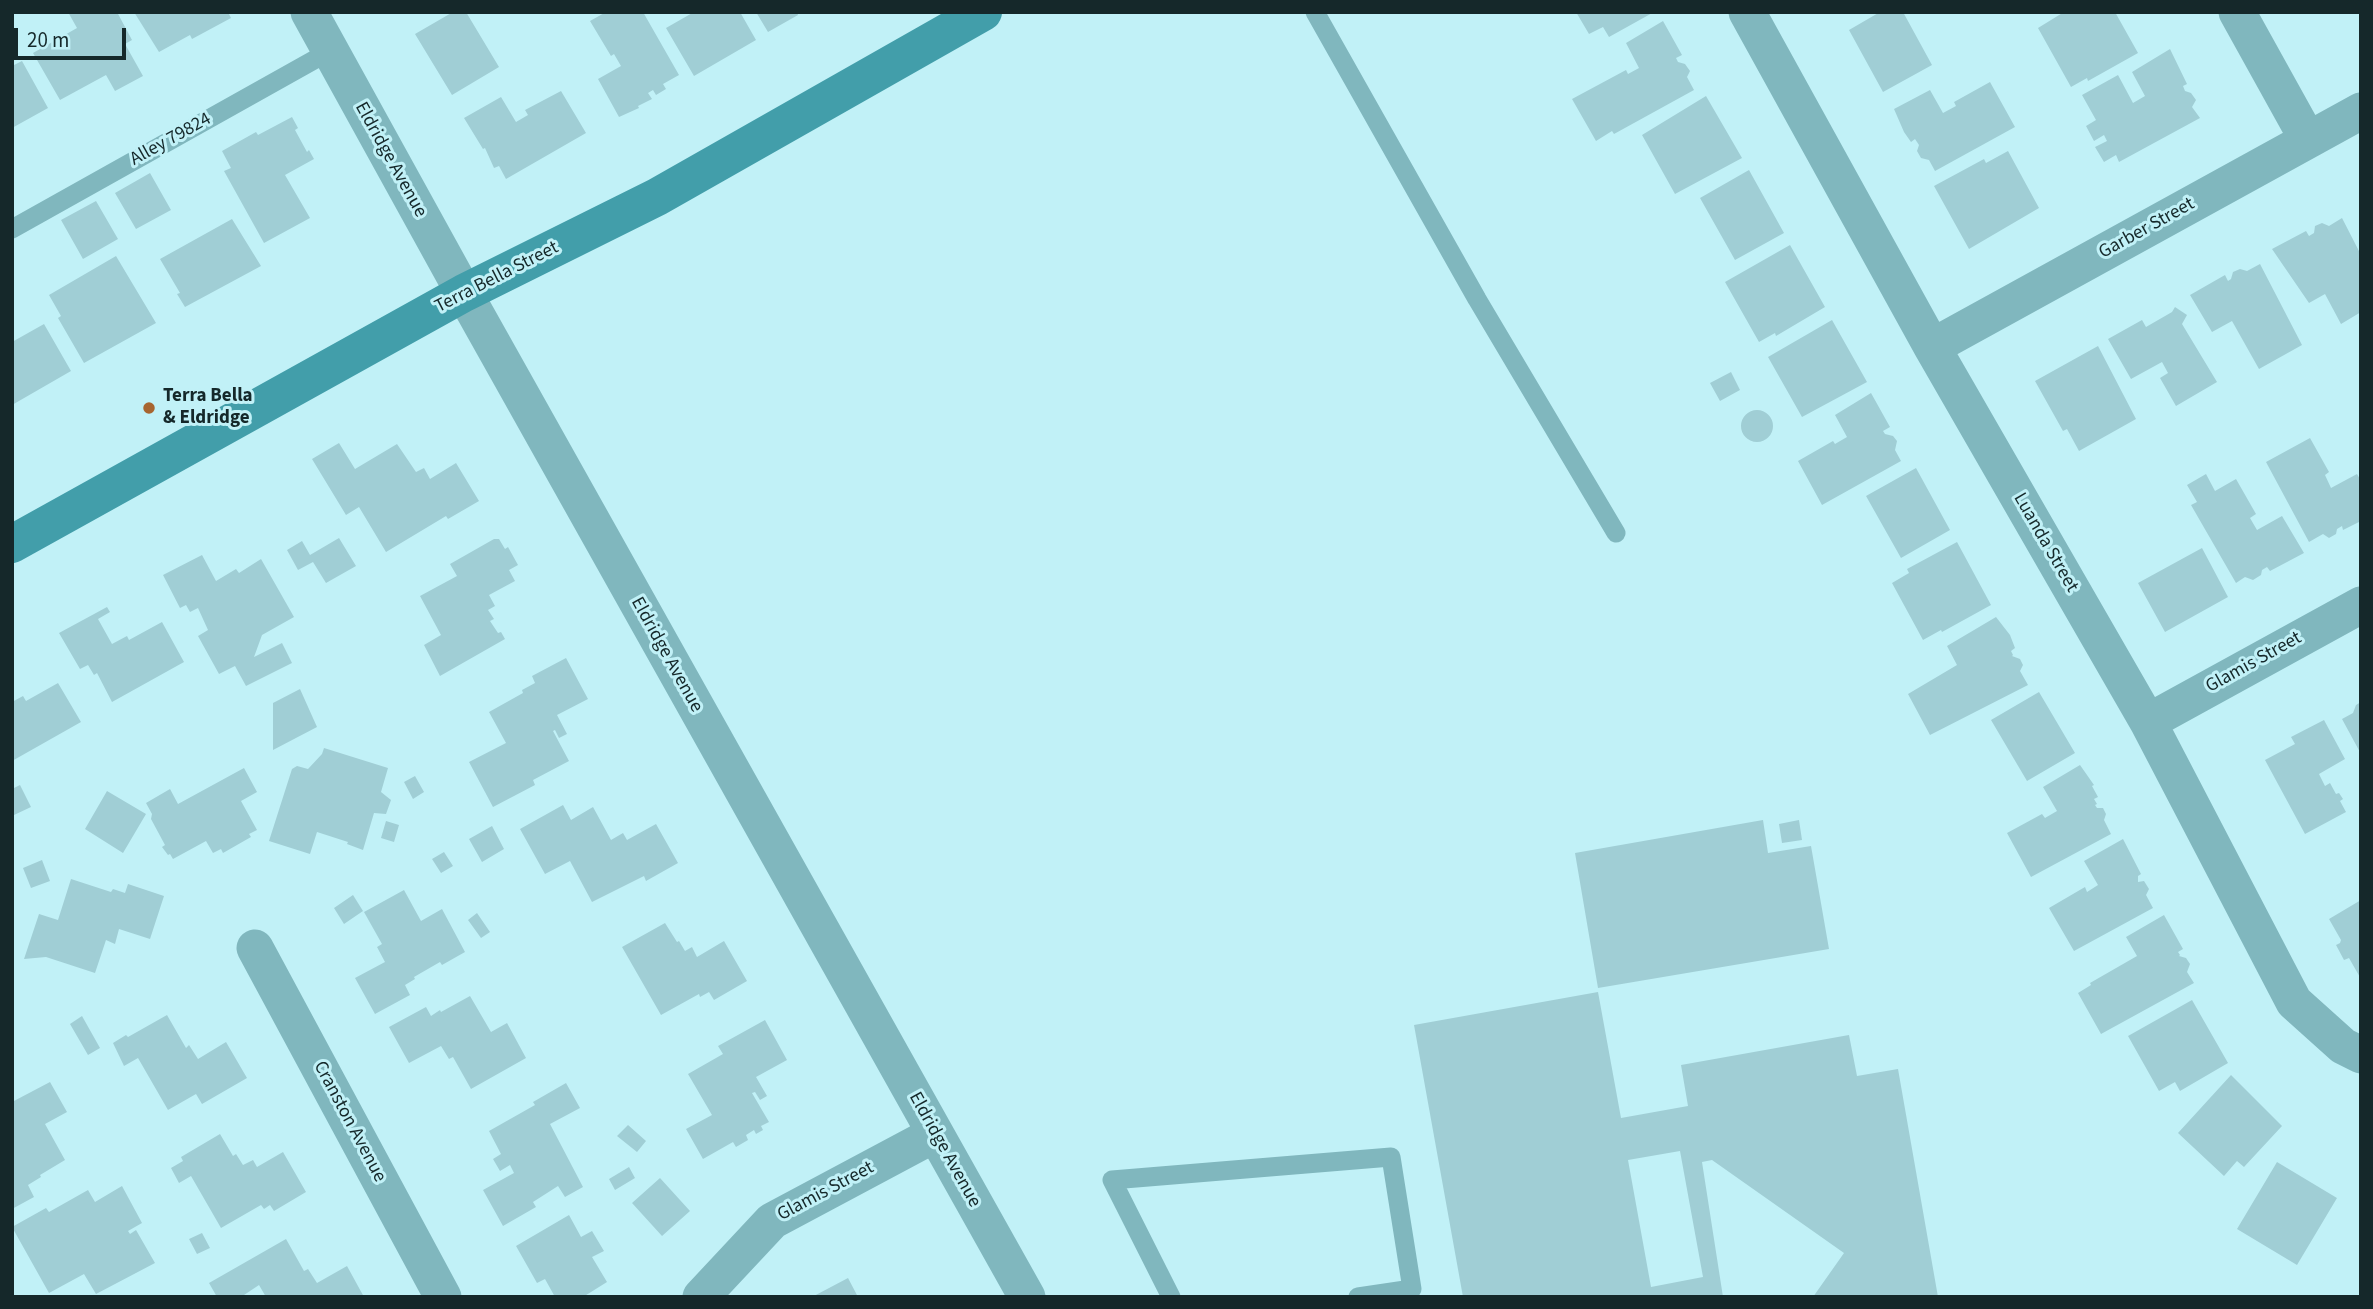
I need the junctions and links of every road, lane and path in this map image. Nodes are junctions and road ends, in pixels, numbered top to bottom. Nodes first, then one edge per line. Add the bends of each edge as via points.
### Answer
1 (309, 12) edge
2 (983, 12) edge
3 (1315, 12) edge
4 (1747, 12) edge
5 (2237, 12) edge
6 (330, 51) junction
7 (2361, 111) edge
8 (2308, 140) junction
9 (12, 229) edge
10 (464, 293) junction
11 (1932, 347) junction
12 (1616, 533) dead end
13 (12, 544) edge
14 (2361, 605) edge
15 (2148, 722) junction
16 (255, 948) dead end
17 (2361, 1055) edge
18 (935, 1135) junction
19 (443, 1297) edge
20 (701, 1297) edge
21 (1027, 1297) edge
22 (1171, 1297) edge
23 (1358, 1297) edge

1 - 6 street, Eldridge Avenue
2 - 10 street, Terra Bella Street via 657,197
3 - 12 lane
4 - 11 street, Luanda Street
5 - 8 street
6 - 9 lane, Alley 79824
6 - 10 street, Eldridge Avenue
7 - 8 street, Garber Street
8 - 11 street, Garber Street
10 - 13 street, Terra Bella Street
10 - 18 street, Eldridge Avenue
11 - 15 street, Luanda Street
14 - 15 street, Glamis Street
15 - 17 street, Luanda Street via 2294,1002 2343,1046
16 - 19 street, Cranston Avenue
18 - 20 street, Glamis Street via 772,1221
18 - 21 street, Eldridge Avenue
22 - 23 lane via 1112,1180 1391,1157 1412,1289

